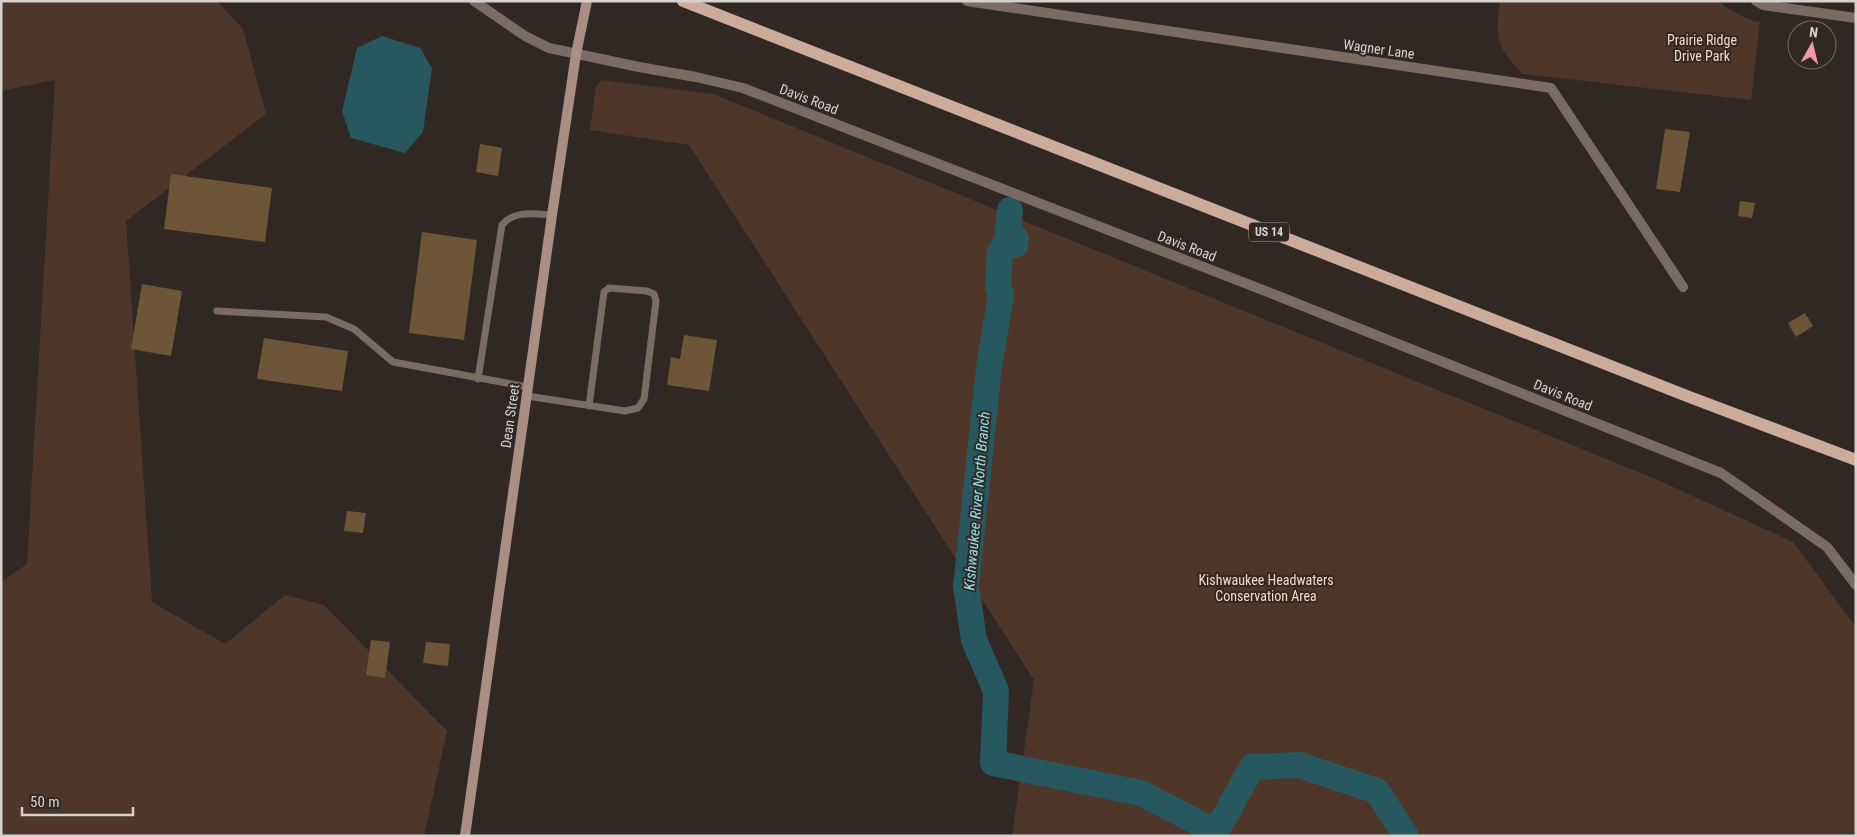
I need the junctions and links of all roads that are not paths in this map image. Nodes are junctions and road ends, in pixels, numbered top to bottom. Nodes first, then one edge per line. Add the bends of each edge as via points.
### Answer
1 (474, 1) edge
2 (587, 1) edge
3 (683, 1) edge
4 (967, 1) edge
5 (1756, 1) edge
6 (1856, 18) edge
7 (576, 54) junction
8 (552, 215) junction
9 (1683, 287) dead end
10 (217, 311) dead end
11 (478, 379) junction
12 (528, 392) junction
13 (589, 406) junction
14 (1856, 460) edge
15 (1856, 585) edge
16 (465, 836) edge

1 - 7 street, Davis Road via 525,36 549,48
2 - 7 street, Dean Street
3 - 14 main road, US 14
4 - 9 street, Wagner Lane via 1551,88
5 - 6 street via 1763,5
7 - 8 street, Dean Street
7 - 15 street, Davis Road via 743,88 1721,473 1827,546
8 - 11 lane via 508,217 502,225
8 - 12 street, Dean Street
10 - 11 lane via 326,317 354,329 393,362
11 - 12 lane
12 - 13 lane
12 - 16 street, Dean Street
13 - 13 lane via 625,411 638,408 644,398 656,301 654,294 609,288 604,292

